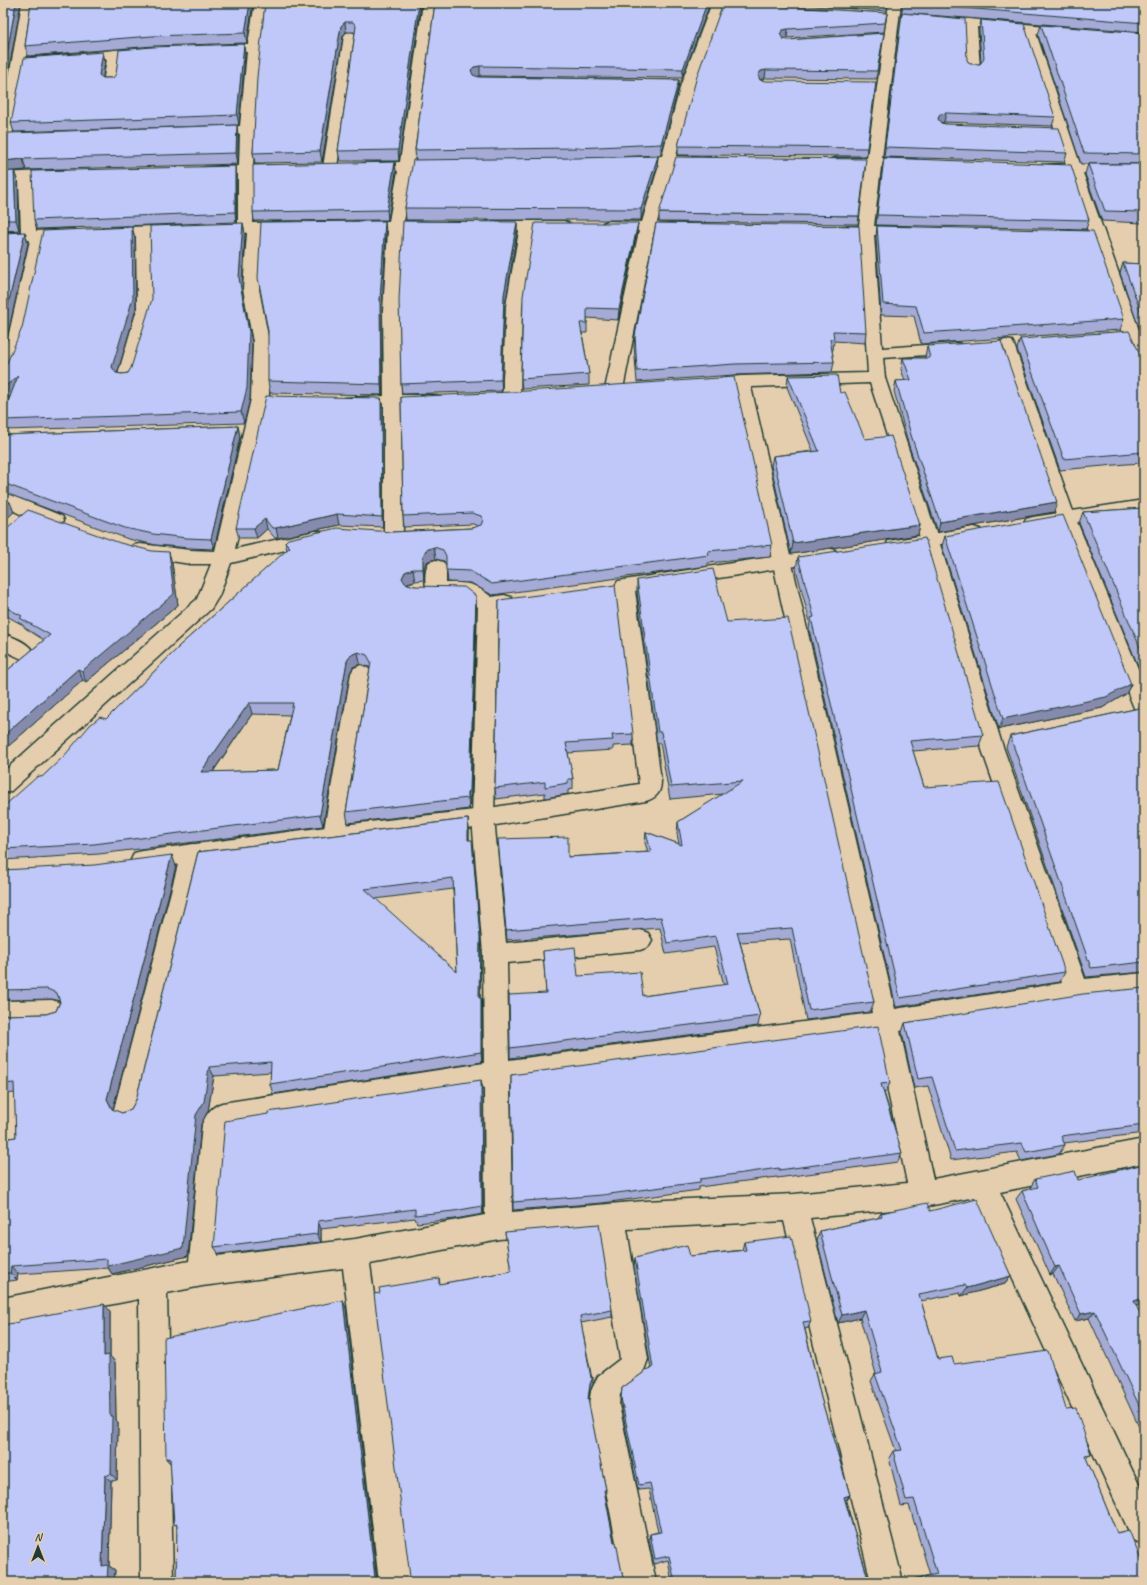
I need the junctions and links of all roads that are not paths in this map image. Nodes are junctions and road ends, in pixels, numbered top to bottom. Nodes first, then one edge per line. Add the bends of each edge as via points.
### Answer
1 (28, 3) edge
2 (261, 3) edge
3 (429, 3) edge
4 (696, 3) edge
5 (718, 4) edge
6 (764, 8) edge
7 (894, 13) edge
8 (924, 20) edge
9 (970, 24) junction
10 (1028, 28) junction
11 (1082, 33) edge
12 (350, 36) edge
13 (253, 48) junction
14 (200, 49) edge
15 (159, 50) edge
16 (114, 55) junction
17 (19, 63) junction
18 (973, 69) edge
19 (110, 83) edge
20 (672, 84) edge
21 (688, 84) junction
22 (247, 130) junction
23 (1047, 131) edge
24 (192, 132) edge
25 (1063, 132) junction
26 (20, 137) edge
27 (4, 142) edge
28 (668, 160) junction
29 (719, 160) edge
30 (615, 162) edge
31 (820, 162) edge
32 (875, 162) junction
33 (923, 164) edge
34 (452, 166) edge
35 (330, 167) junction
36 (406, 167) junction
37 (1026, 167) edge
38 (299, 168) edge
39 (314, 168) edge
40 (1074, 169) junction
41 (1144, 169) edge
42 (245, 170) junction
43 (190, 171) edge
44 (73, 174) edge
45 (26, 175) junction
46 (3, 177) edge
47 (341, 226) edge
48 (396, 226) junction
49 (450, 226) edge
50 (473, 226) edge
51 (527, 226) junction
52 (580, 226) edge
53 (595, 226) edge
54 (648, 226) junction
55 (251, 227) junction
56 (310, 227) edge
57 (702, 227) edge
58 (819, 229) edge
59 (866, 230) junction
60 (143, 231) junction
61 (922, 232) edge
62 (1049, 235) edge
63 (3, 236) edge
64 (34, 236) junction
65 (1097, 236) junction
66 (1130, 335) edge
67 (9, 339) edge
68 (1006, 345) dead end
69 (968, 348) edge
70 (874, 354) junction
71 (1144, 362) edge
72 (3, 371) edge
73 (125, 378) edge
74 (878, 378) junction
75 (741, 381) junction
76 (709, 383) edge
77 (614, 390) edge
78 (511, 396) edge
79 (448, 399) edge
80 (338, 401) edge
81 (392, 402) junction
82 (3, 498) edge
83 (1144, 506) edge
84 (30, 511) junction
85 (1066, 517) junction
86 (14, 524) edge
87 (1013, 526) edge
88 (74, 527) edge
89 (990, 530) edge
90 (334, 533) edge
91 (374, 535) edge
92 (930, 541) junction
93 (124, 546) edge
94 (876, 548) edge
95 (845, 553) edge
96 (223, 558) junction
97 (783, 562) junction
98 (436, 567) dead end
99 (519, 600) edge
100 (488, 604) junction
101 (3, 641) edge
102 (24, 652) dead end
103 (361, 673) dead end
104 (1139, 709) edge
105 (3, 785) edge
106 (483, 818) junction
107 (334, 835) junction
108 (192, 853) junction
109 (122, 862) edge
110 (640, 940) dead end
111 (495, 954) junction
112 (1144, 984) edge
113 (1077, 991) junction
114 (52, 1011) edge
115 (3, 1012) edge
116 (886, 1022) junction
117 (497, 1073) junction
118 (127, 1109) edge
119 (1144, 1151) edge
120 (982, 1182) junction
121 (923, 1194) junction
122 (794, 1207) junction
123 (612, 1217) junction
124 (499, 1226) junction
125 (354, 1253) junction
126 (202, 1272) junction
127 (153, 1282) junction
128 (3, 1312) edge
129 (1144, 1529) edge
130 (157, 1582) edge
131 (395, 1582) edge
132 (640, 1582) edge
133 (887, 1582) edge

1 - 17 street
2 - 13 street
3 - 36 street
4 - 5 street
5 - 6 street
5 - 21 street
7 - 32 street via 884,36 875,85
8 - 9 street
9 - 10 street
9 - 18 street
10 - 11 street
10 - 25 street
12 - 35 street
13 - 14 street
13 - 22 street
15 - 16 street
16 - 17 street
16 - 19 street
17 - 27 street
20 - 21 street
21 - 28 street
22 - 24 street
22 - 42 street
23 - 25 street
25 - 40 street
26 - 27 street
28 - 29 street
28 - 30 street
28 - 54 street
31 - 32 street
32 - 33 street
32 - 59 street
34 - 36 street
35 - 36 street
35 - 39 street
36 - 48 street
37 - 40 street
38 - 42 street
40 - 41 street
40 - 65 street
42 - 43 street
42 - 55 street
44 - 45 street
45 - 46 street
45 - 64 street
47 - 48 street
48 - 49 street
48 - 81 street via 391,311
50 - 51 street
51 - 52 street
51 - 78 street via 514,306
53 - 54 street
54 - 57 street
54 - 77 street
55 - 56 street
55 - 60 street
55 - 96 street via 251,289 268,399 244,429
58 - 59 street
59 - 61 street
59 - 70 street
60 - 64 street
60 - 73 street via 145,310
62 - 65 street
63 - 64 street
64 - 67 street
65 - 66 street
66 - 71 street
67 - 72 street
68 - 85 street
69 - 70 street
70 - 74 street
74 - 75 street
74 - 92 street
75 - 76 street
75 - 97 street
79 - 81 street
80 - 81 street
81 - 91 street via 394,532 401,535
82 - 84 street
83 - 85 street
84 - 86 street
84 - 88 street
85 - 87 street
85 - 104 street
89 - 92 street
90 - 96 street
92 - 94 street
92 - 113 street via 998,739
93 - 96 street via 156,553
95 - 97 street
96 - 105 street via 204,604
97 - 106 street via 617,587 650,789 646,792
97 - 116 street
98 - 100 street via 428,590 469,590
99 - 100 street
100 - 106 street
101 - 102 street
103 - 107 street
106 - 107 street
106 - 111 street
107 - 108 street
108 - 109 street
108 - 118 street
110 - 111 street
111 - 117 street
112 - 113 street
113 - 116 street
114 - 115 street
116 - 117 street
116 - 121 street
117 - 124 street
117 - 126 street via 222,1115 215,1124
119 - 120 street
120 - 121 street
120 - 129 street
121 - 122 street
122 - 123 street
122 - 133 street
123 - 124 street
123 - 132 street via 634,1359 633,1367 610,1384 604,1405
124 - 125 street
125 - 126 street
125 - 131 street
126 - 127 street
127 - 128 street
127 - 130 street

